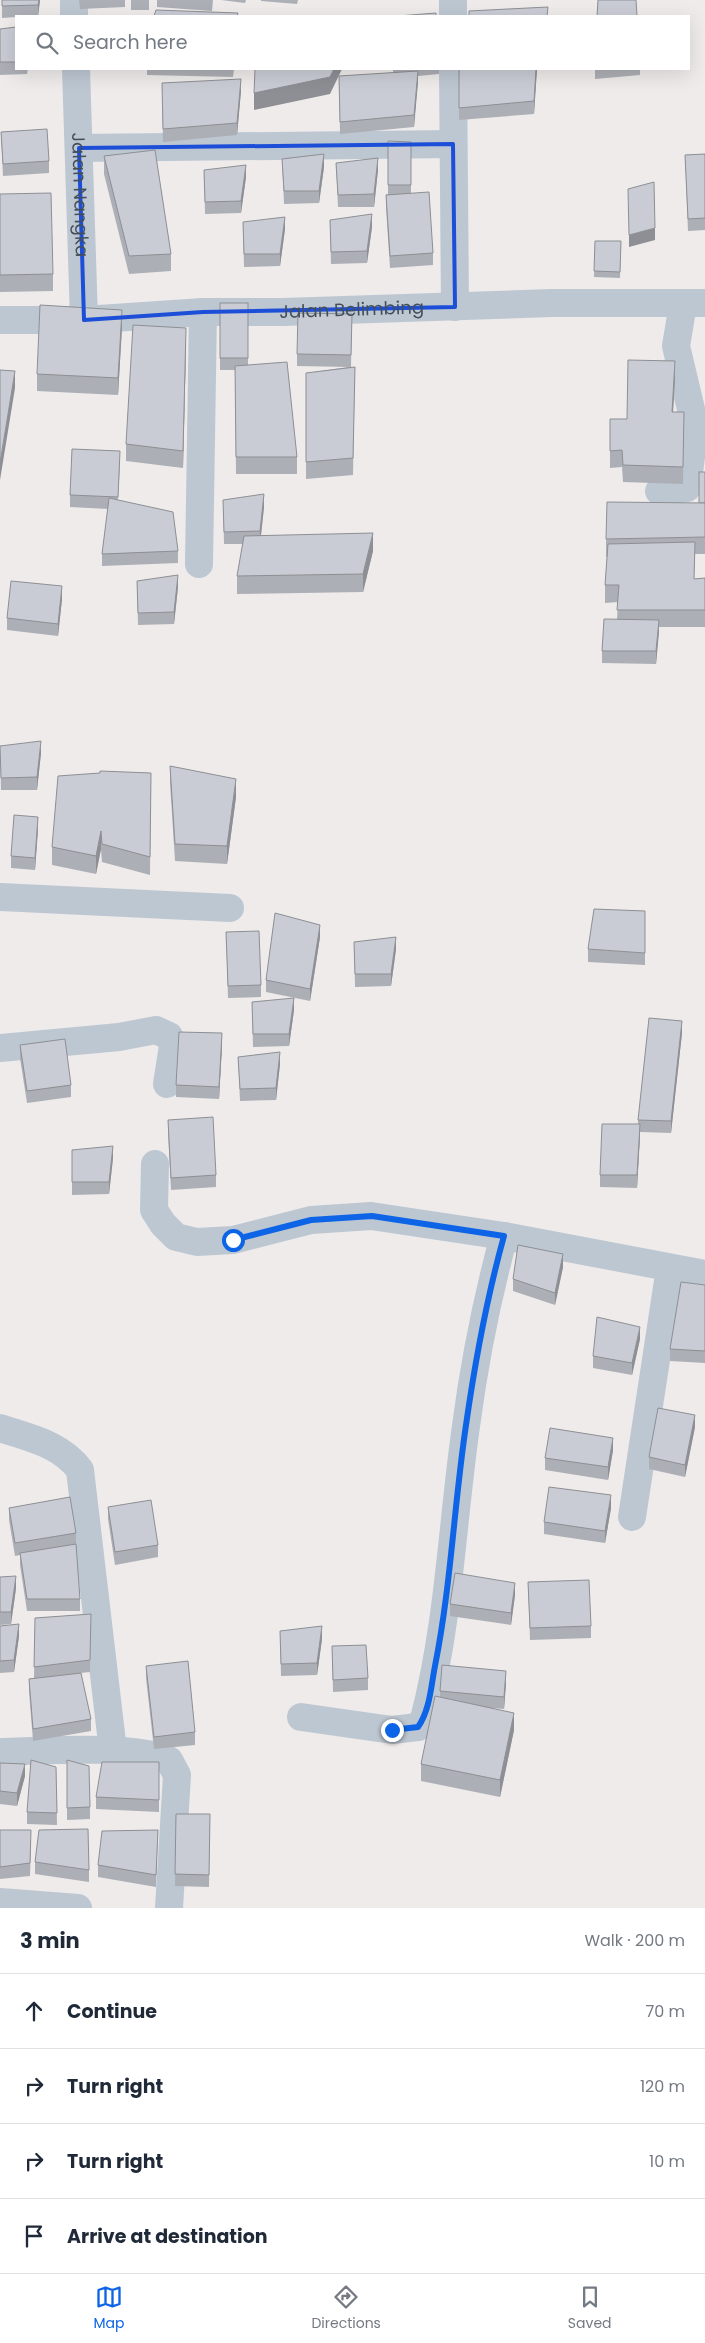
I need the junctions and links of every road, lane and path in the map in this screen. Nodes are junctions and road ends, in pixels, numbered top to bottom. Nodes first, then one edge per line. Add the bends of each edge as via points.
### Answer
1 (74, 0) edge
2 (452, 0) edge
3 (74, 15) edge
4 (453, 15) edge
5 (76, 70) edge
6 (453, 70) edge
7 (453, 144) junction
8 (79, 148) junction
9 (694, 304) edge
10 (455, 307) junction
11 (203, 312) junction
12 (0, 320) edge
13 (84, 320) junction
14 (659, 491) dead end
15 (198, 564) dead end
16 (0, 898) edge
17 (230, 908) dead end
18 (0, 1048) edge
19 (167, 1084) dead end
20 (155, 1164) dead end
21 (504, 1236) junction
22 (670, 1268) junction
23 (705, 1274) edge
24 (0, 1428) edge
25 (632, 1517) dead end
26 (302, 1717) dead end
27 (113, 1751) junction
28 (0, 1752) edge
29 (0, 1902) edge
30 (78, 1908) edge
31 (169, 1908) edge

1 - 3 street
2 - 4 street
5 - 8 street, Jalan Nangka
6 - 7 street
7 - 8 street
7 - 10 street
8 - 13 street, Jalan Nangka
9 - 10 street, Jalan Belimbing via 552,303
9 - 14 street via 676,346 695,426 688,488
10 - 11 street, Jalan Belimbing
11 - 13 street, Jalan Belimbing
11 - 15 street
12 - 13 street, Jalan Belimbing
16 - 17 street
18 - 19 street via 119,1037 156,1030 169,1036 173,1046
20 - 21 street via 154,1210 162,1224 176,1237 197,1242 233,1240 311,1220 372,1216
21 - 22 street
21 - 26 street via 466,1425 443,1629 424,1719 418,1727 392,1730
22 - 23 street
22 - 25 street
24 - 27 street via 62,1452 80,1470
27 - 28 street
27 - 31 street via 165,1758 177,1775
29 - 30 street

